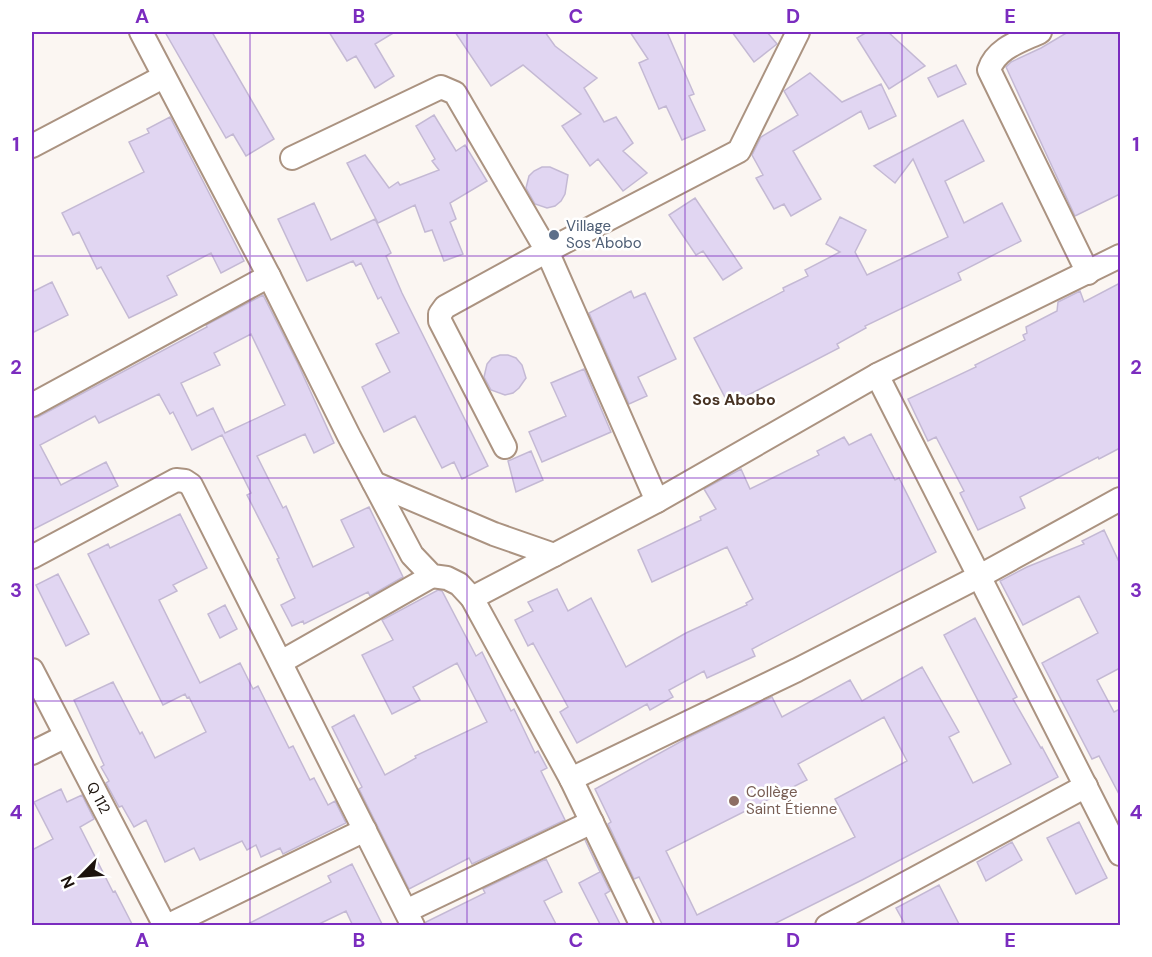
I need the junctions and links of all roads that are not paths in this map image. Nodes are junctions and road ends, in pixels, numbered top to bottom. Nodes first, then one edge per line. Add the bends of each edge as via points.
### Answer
1 (141, 32) edge
2 (798, 32) edge
3 (1040, 32) edge
4 (164, 77) junction
5 (32, 146) edge
6 (292, 158) dead end
7 (547, 251) junction
8 (1120, 256) edge
9 (1088, 273) junction
10 (269, 276) junction
11 (877, 375) junction
12 (32, 405) edge
13 (505, 447) dead end
14 (374, 483) junction
15 (1120, 499) edge
16 (657, 501) junction
17 (554, 555) junction
18 (32, 557) edge
19 (432, 576) junction
20 (980, 576) junction
21 (472, 598) junction
22 (281, 662) junction
23 (32, 670) edge
24 (66, 736) junction
25 (32, 753) edge
26 (571, 779) junction
27 (1086, 786) junction
28 (592, 822) junction
29 (365, 831) junction
30 (1120, 854) edge
31 (409, 918) edge
32 (166, 926) edge
33 (642, 926) edge
34 (827, 926) edge

1 - 4 street
2 - 7 street via 739,151
3 - 9 street via 998,53 988,70
4 - 5 street
4 - 10 street
6 - 7 street via 441,87 455,93
7 - 13 street via 440,314 440,321
7 - 16 street
8 - 9 street
9 - 11 street
10 - 12 street
10 - 14 street
11 - 16 street
11 - 20 street
14 - 17 street
14 - 19 street via 412,555
15 - 20 street
16 - 17 street
17 - 21 street
18 - 22 street via 176,480 185,481 191,485
19 - 21 street via 459,584
19 - 22 street
20 - 26 street
20 - 27 street
21 - 26 street
22 - 29 street
23 - 24 street, Q 112
24 - 25 street
24 - 32 street, Q 112
26 - 28 street
27 - 30 street
27 - 34 street
28 - 31 street
28 - 33 street
29 - 31 street
29 - 32 street

